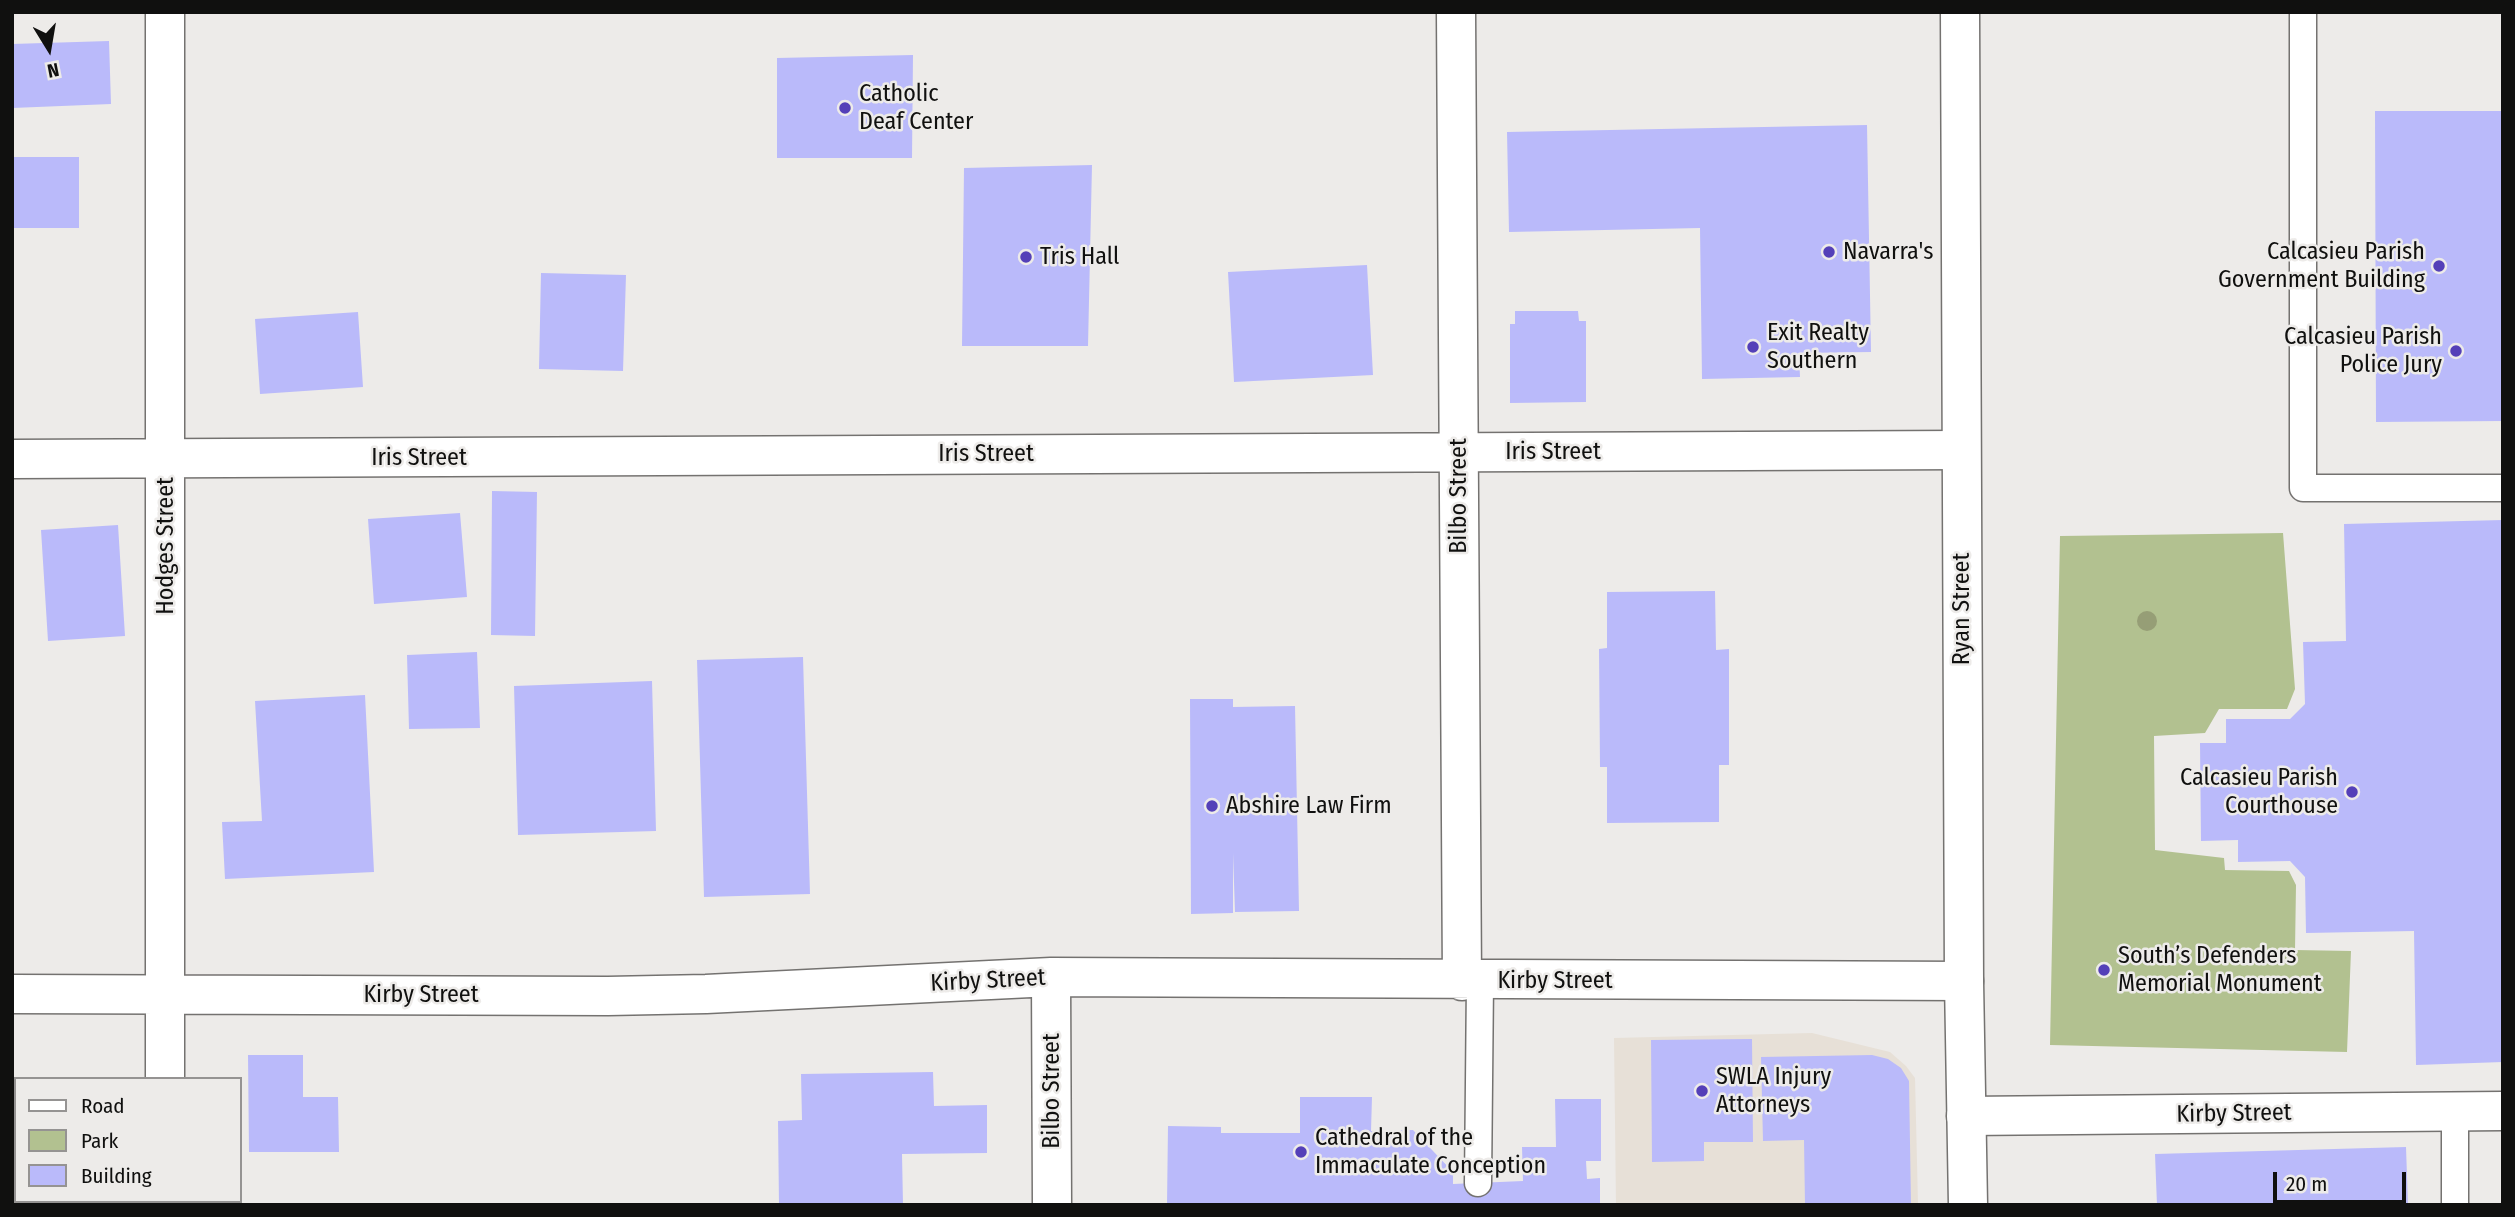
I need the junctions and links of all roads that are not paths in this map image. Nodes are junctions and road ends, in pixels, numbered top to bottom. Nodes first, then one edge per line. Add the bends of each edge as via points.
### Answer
1 (164, 12) edge
2 (1456, 12) edge
3 (1960, 12) edge
4 (2303, 12) edge
5 (1961, 450) junction
6 (1458, 452) junction
7 (12, 458) edge
8 (167, 459) junction
9 (2503, 488) edge
10 (1051, 977) junction
11 (1471, 981) junction
12 (1964, 981) junction
13 (12, 994) edge
14 (164, 994) junction
15 (165, 1077) edge
16 (2503, 1111) edge
17 (2455, 1112) junction
18 (1966, 1116) junction
19 (1478, 1183) dead end
20 (1052, 1205) edge
21 (1968, 1205) edge
22 (2455, 1205) edge

1 - 8 street, Hodges Street
2 - 6 street, Bilbo Street
3 - 5 street, Ryan Street
4 - 9 lane via 2303,488
5 - 6 street, Iris Street
5 - 12 street, Ryan Street
6 - 8 street, Iris Street
6 - 11 street, Bilbo Street
7 - 8 street, Iris Street
8 - 14 street, Hodges Street
10 - 11 street, Kirby Street
10 - 14 street, Kirby Street via 692,995
10 - 20 street, Bilbo Street
11 - 12 street, Kirby Street
11 - 19 lane
12 - 18 street, Ryan Street
13 - 14 street, Kirby Street
14 - 15 street, Hodges Street
16 - 17 street, Kirby Street
17 - 18 street, Kirby Street
17 - 22 lane
18 - 21 street, Ryan Street

